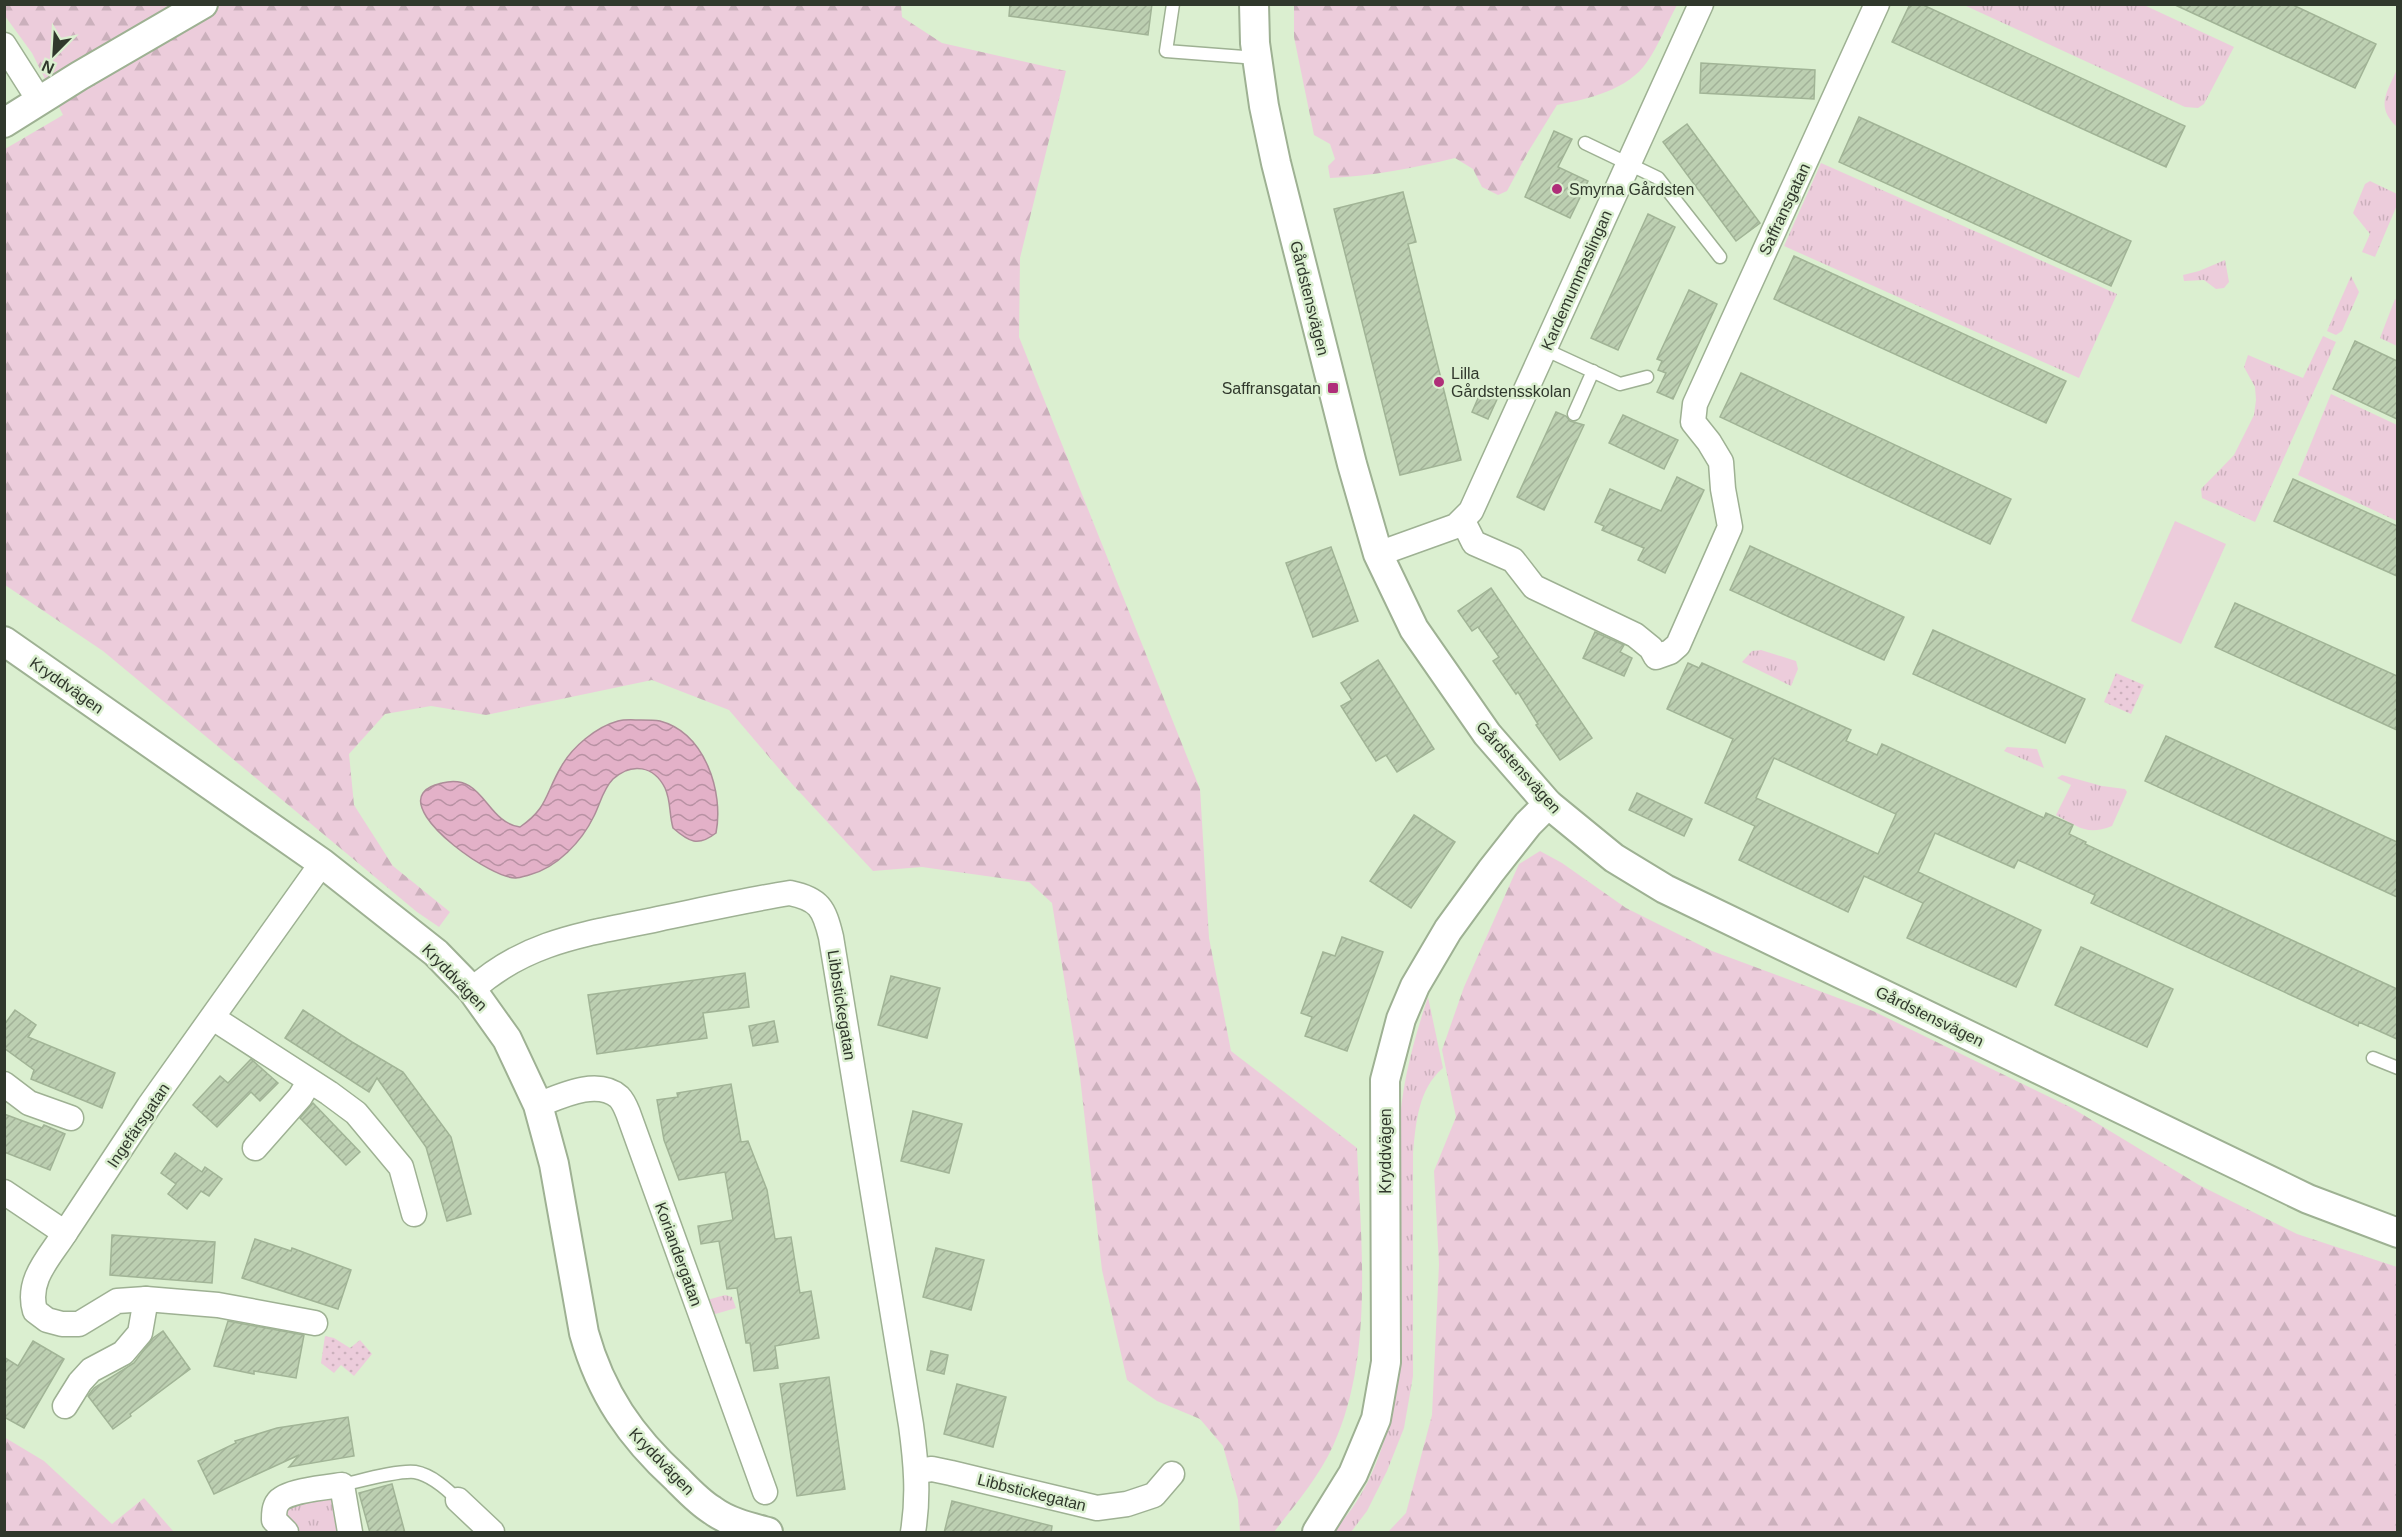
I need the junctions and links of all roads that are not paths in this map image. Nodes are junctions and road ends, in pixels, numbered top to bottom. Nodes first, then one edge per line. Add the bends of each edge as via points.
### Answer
1 (203, 4) edge
2 (1173, 4) edge
3 (1254, 4) edge
4 (1701, 4) edge
5 (1877, 4) edge
6 (4, 45) edge
7 (1257, 58) junction
8 (39, 100) junction
9 (4, 123) edge
10 (1585, 143) dead end
11 (1629, 164) junction
12 (1720, 257) dead end
13 (1544, 349) junction
14 (1593, 371) junction
15 (1647, 377) dead end
16 (1574, 414) dead end
17 (1463, 521) junction
18 (1378, 554) junction
19 (4, 641) edge
20 (1548, 804) junction
21 (322, 863) junction
22 (472, 990) junction
23 (213, 1018) junction
24 (2373, 1058) dead end
25 (2397, 1068) edge
26 (309, 1082) junction
27 (4, 1084) edge
28 (538, 1105) junction
29 (71, 1118) dead end
30 (255, 1148) dead end
31 (4, 1192) edge
32 (414, 1214) dead end
33 (65, 1233) junction
34 (2397, 1233) edge
35 (146, 1299) junction
36 (315, 1323) dead end
37 (65, 1406) dead end
38 (917, 1471) junction
39 (1172, 1474) dead end
40 (342, 1485) junction
41 (765, 1492) dead end
42 (458, 1500) joint
43 (286, 1533) edge
44 (350, 1533) edge
45 (492, 1533) edge
46 (768, 1533) edge
47 (913, 1533) edge
48 (1317, 1533) edge

1 - 8 street
2 - 7 lane via 1166,51
3 - 7 street, Gårdstensvägen
4 - 11 street, Kardemummaslingan
5 - 17 street, Saffransgatan via 1695,404 1693,422 1721,462 1730,527 1678,645 1656,657 1635,635 1534,586 1513,560 1474,543
6 - 8 street
7 - 18 street, Gårdstensvägen via 1276,163
8 - 9 street
10 - 11 lane
11 - 12 lane via 1658,178
11 - 13 street, Kardemummaslingan
13 - 14 lane
13 - 17 street, Kardemummaslingan
14 - 15 lane via 1620,384
14 - 16 lane
17 - 18 street
18 - 20 street, Gårdstensvägen via 1414,629 1474,718
19 - 21 street, Kryddvägen
20 - 34 street, Gårdstensvägen via 1614,858 1665,889 2308,1199
20 - 48 street, Kryddvägen via 1528,824 1448,930 1414,986 1401,1019 1385,1080 1386,1362 1377,1419 1353,1474
21 - 22 street, Kryddvägen via 435,953
21 - 23 street, Ingefärsgatan
22 - 28 street, Kryddvägen via 507,1039
22 - 38 street, Libbstickegatan via 513,960 558,940 790,893 814,901 821,908 831,937
23 - 26 street
23 - 33 street, Ingefärsgatan
24 - 25 lane
26 - 30 street
26 - 32 street via 356,1113 401,1167
27 - 29 street via 29,1103
28 - 41 street, Koriandergatan via 597,1088 620,1098
28 - 46 street, Kryddvägen via 554,1164 584,1333 606,1392 620,1417 654,1458 712,1511
31 - 33 street
33 - 35 street, Ingefärsgatan via 35,1279 35,1311 48,1320 79,1324 117,1301
35 - 36 street, Ingefärsgatan via 218,1305
35 - 37 street via 140,1334 123,1353 91,1370
38 - 39 street, Libbstickegatan via 932,1469 1097,1508 1154,1495
38 - 47 street, Libbstickegatan
40 - 42 lane via 416,1472
40 - 43 street via 287,1495 279,1500 274,1520
40 - 44 street
42 - 45 street

